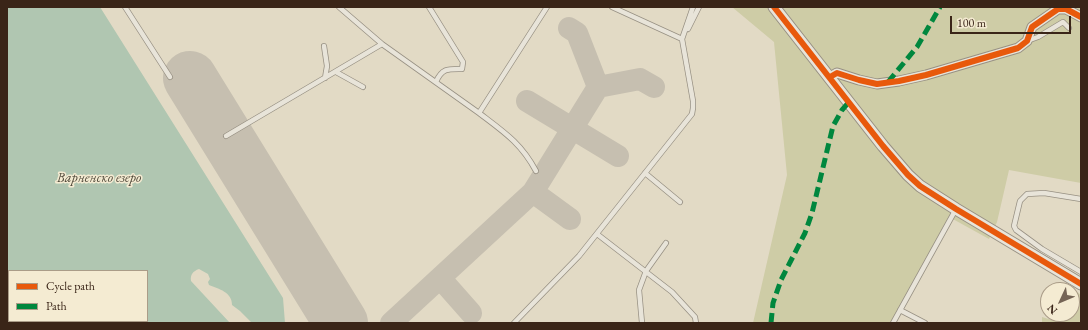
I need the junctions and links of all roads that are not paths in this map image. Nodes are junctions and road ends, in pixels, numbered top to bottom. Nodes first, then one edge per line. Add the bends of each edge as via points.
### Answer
1 (125, 7) edge
2 (339, 7) edge
3 (430, 7) edge
4 (547, 7) edge
5 (612, 7) edge
6 (693, 7) edge
7 (699, 7) edge
8 (774, 7) edge
9 (1081, 17) edge
10 (1069, 28) dead end
11 (682, 39) junction
12 (1027, 41) junction
13 (382, 44) junction
14 (324, 46) dead end
15 (336, 72) junction
16 (170, 77) dead end
17 (830, 77) junction
18 (325, 78) junction
19 (436, 82) junction
20 (363, 88) dead end
21 (480, 113) junction
22 (226, 136) dead end
23 (536, 171) dead end
24 (645, 173) junction
25 (1081, 199) edge
26 (680, 202) dead end
27 (956, 209) junction
28 (597, 234) junction
29 (666, 243) dead end
30 (646, 272) junction
31 (1081, 272) edge
32 (1081, 284) edge
33 (900, 310) junction
34 (514, 323) edge
35 (642, 323) edge
36 (696, 323) edge
37 (893, 323) edge
38 (924, 323) edge

1 - 16 lane
2 - 13 lane
3 - 19 lane via 463,62 462,69 443,71
4 - 21 lane
5 - 11 lane
6 - 11 lane
7 - 11 lane
8 - 17 street
9 - 12 street via 1066,9 1058,9 1032,27
10 - 12 lane via 1063,22
11 - 24 lane via 694,101 692,114
12 - 17 street via 1018,48 899,81 877,84 837,73
13 - 15 lane
13 - 19 lane
14 - 18 lane via 327,66
15 - 18 lane
15 - 20 lane
17 - 27 street via 908,174 920,186
18 - 22 lane
19 - 21 lane
21 - 23 lane via 517,143
24 - 26 lane
24 - 28 lane
25 - 31 lane via 1044,193 1027,194 1020,201 1014,226 1042,249
27 - 32 street
27 - 33 lane
28 - 30 lane
28 - 34 lane via 580,256
29 - 30 lane
30 - 35 lane via 639,290
30 - 36 lane via 687,307
33 - 37 lane
33 - 38 lane

